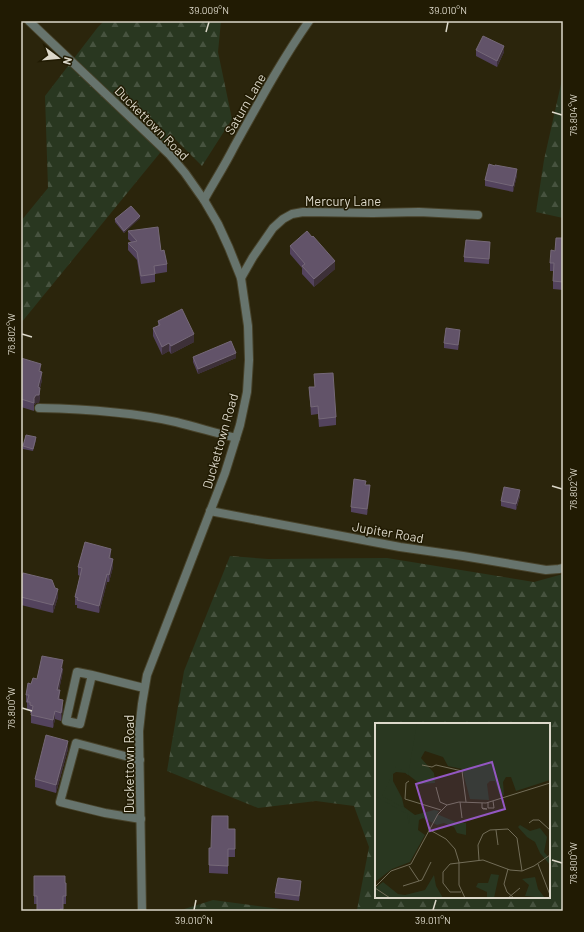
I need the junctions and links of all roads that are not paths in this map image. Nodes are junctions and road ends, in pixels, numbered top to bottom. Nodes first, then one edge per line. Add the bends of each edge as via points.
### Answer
1 (29, 21) edge
2 (309, 21) edge
3 (204, 200) junction
4 (478, 215) dead end
5 (242, 278) junction
6 (39, 408) dead end
7 (236, 438) junction
8 (210, 512) junction
9 (563, 568) edge
10 (92, 675) junction
11 (144, 688) junction
12 (140, 760) junction
13 (141, 819) junction
14 (142, 911) edge

1 - 3 street, Duckettown Road via 169,154
2 - 3 street, Saturn Lane via 264,93
3 - 5 street, Duckettown Road via 218,224
4 - 5 street, Mercury Lane via 419,212 292,214 273,228
5 - 7 street, Duckettown Road via 249,360 247,392
6 - 7 street via 122,413 176,422
7 - 8 street, Duckettown Road
8 - 9 street, Jupiter Road via 400,547 546,570
8 - 11 street, Duckettown Road
10 - 10 street via 77,672 66,720 80,724
10 - 11 street
11 - 12 street, Duckettown Road via 139,731
12 - 13 street, Duckettown Road
12 - 13 street via 76,743 60,802
13 - 14 street, Duckettown Road

